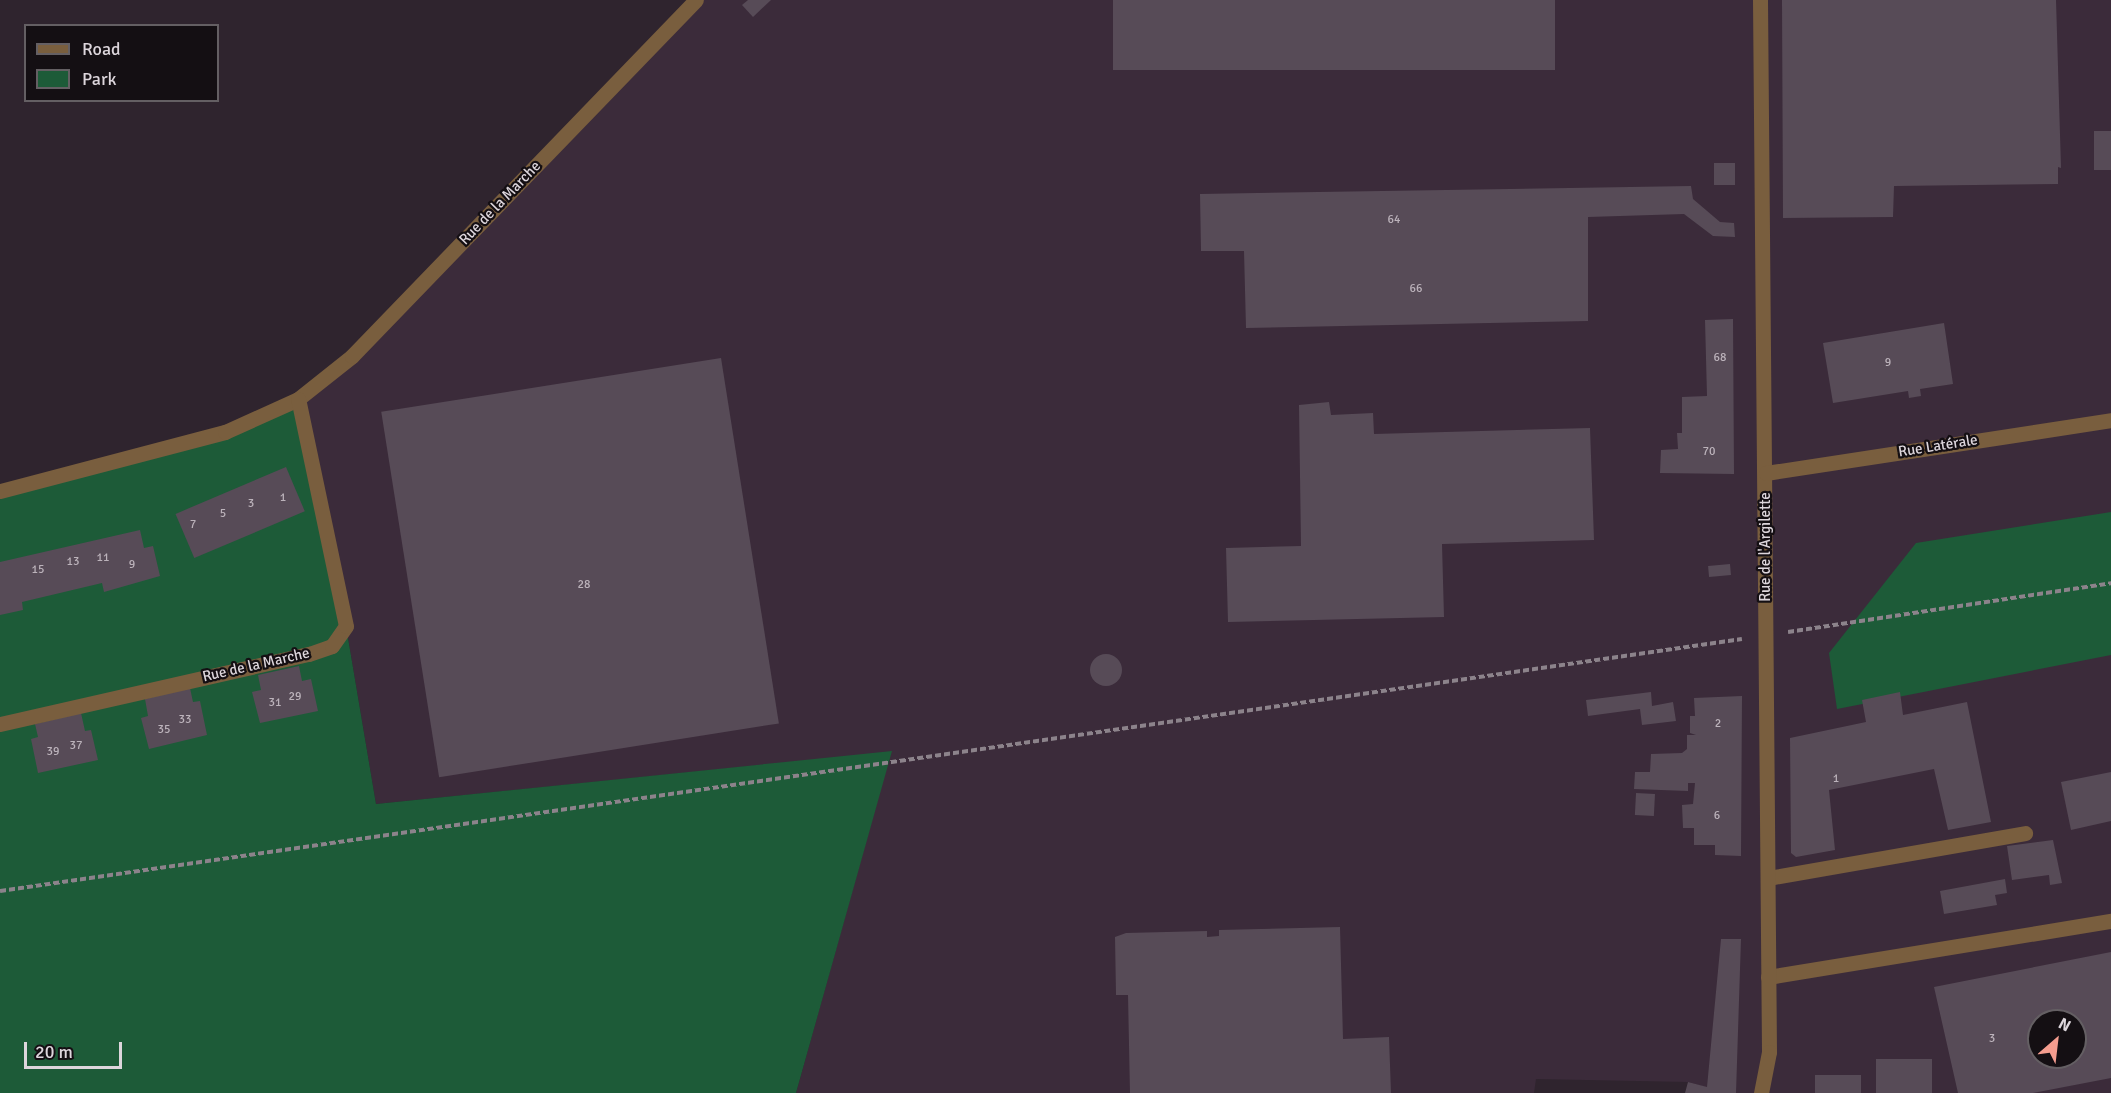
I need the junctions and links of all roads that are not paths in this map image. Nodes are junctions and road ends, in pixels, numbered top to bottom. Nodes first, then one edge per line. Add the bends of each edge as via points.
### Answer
1 (696, 0) edge
2 (1760, 0) edge
3 (298, 399) junction
4 (2111, 420) edge
5 (1766, 473) junction
6 (0, 491) edge
7 (0, 724) edge
8 (2025, 832) dead end
9 (1768, 878) junction
10 (2111, 921) edge
11 (1768, 977) junction
12 (1761, 1093) edge

1 - 3 street, Rue de la Marche via 352,356
2 - 5 street, Rue de l'Argilette
3 - 6 street, Rue de la Marche via 225,432
3 - 7 street, Rue de la Marche via 346,626 332,646
4 - 5 street, Rue Latérale
5 - 9 street, Rue de l'Argilette
8 - 9 street
9 - 11 street, Rue de l'Argilette
10 - 11 street
11 - 12 street, Rue de l'Argilette via 1769,1052

